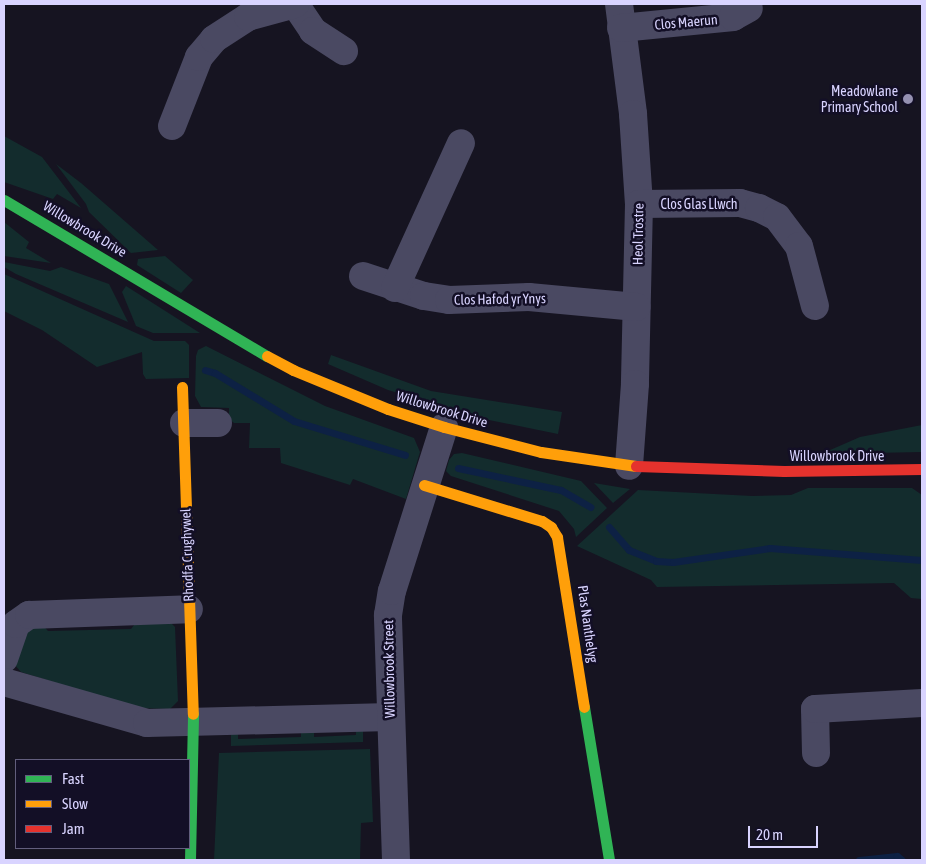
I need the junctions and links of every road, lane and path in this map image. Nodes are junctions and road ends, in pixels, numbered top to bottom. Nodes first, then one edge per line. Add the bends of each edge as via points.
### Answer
1 (295, 4) edge
2 (749, 8) dead end
3 (620, 16) edge
4 (344, 51) dead end
5 (172, 126) dead end
6 (461, 143) dead end
7 (4, 200) edge
8 (639, 204) junction
9 (364, 276) dead end
10 (395, 288) junction
11 (815, 306) dead end
12 (637, 307) junction
13 (182, 387) dead end
14 (184, 423) junction
15 (218, 423) dead end
16 (444, 427) junction
17 (629, 466) junction
18 (922, 469) edge
19 (424, 485) junction
20 (189, 609) junction
21 (4, 659) edge
22 (4, 682) edge
23 (922, 703) edge
24 (390, 717) junction
25 (193, 723) junction
26 (816, 753) dead end
27 (190, 860) edge
28 (396, 860) edge
29 (609, 860) edge

1 - 4 street via 313,31
1 - 5 street via 248,17 214,39 194,66
2 - 3 street, Clos Maerun via 733,18
3 - 8 street, Heol Trostre via 633,114
6 - 10 street
7 - 16 street, Willowbrook Drive via 293,370 388,409
8 - 11 street, Clos Glas Llwch via 740,204 759,208 777,217 799,246
8 - 12 street, Heol Trostre
9 - 10 street, Clos Hafod yr Ynys
10 - 12 street, Clos Hafod yr Ynys via 449,300 529,297
12 - 17 street, Heol Trostre
13 - 14 street, Rhodfa Crughywel
14 - 15 street
14 - 20 street, Rhodfa Crughywel
16 - 17 street, Willowbrook Drive via 540,452
16 - 19 street, Willowbrook Street
17 - 18 street, Willowbrook Drive via 784,471
19 - 24 street, Willowbrook Street via 392,591 388,615
19 - 29 street, Plas Nanthelyg via 542,521 557,537
20 - 21 street via 28,615 16,624
20 - 25 street, Rhodfa Crughywel
22 - 25 street via 147,723
23 - 26 street via 815,709
24 - 25 street
24 - 28 street, Willowbrook Street
25 - 27 street, Rhodfa Crughywel

